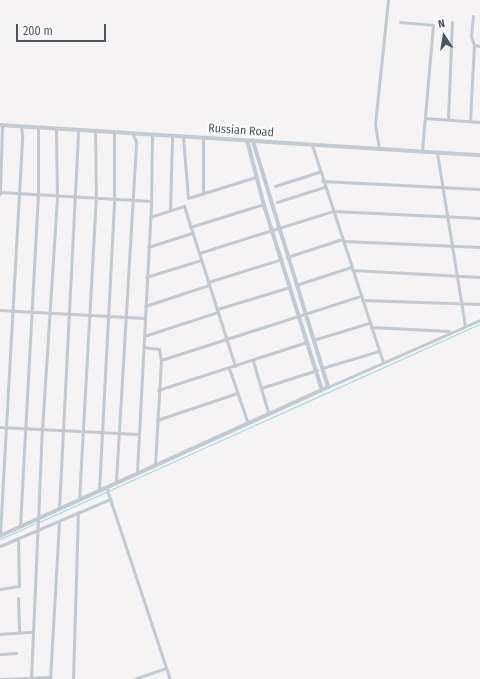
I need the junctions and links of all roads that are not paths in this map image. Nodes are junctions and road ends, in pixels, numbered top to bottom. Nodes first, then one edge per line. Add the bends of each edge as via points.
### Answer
1 (388, 0) edge
2 (472, 16) dead end
3 (400, 22) dead end
4 (452, 22) dead end
5 (474, 45) junction
6 (480, 46) edge
7 (425, 118) junction
8 (448, 120) junction
9 (470, 121) junction
10 (480, 122) edge
11 (1, 125) edge
12 (20, 126) junction
13 (38, 128) junction
14 (56, 129) junction
15 (78, 130) junction
16 (95, 131) junction
17 (114, 133) junction
18 (133, 134) junction
19 (152, 135) junction
20 (172, 137) junction
21 (183, 137) junction
22 (202, 139) junction
23 (248, 142) junction
24 (253, 142) junction
25 (312, 145) junction
26 (379, 149) junction
27 (422, 152) junction
28 (437, 153) junction
29 (480, 155) edge
30 (319, 172) junction
31 (256, 177) junction
32 (322, 181) junction
33 (274, 186) dead end
34 (324, 187) junction
35 (442, 187) junction
36 (480, 189) edge
37 (0, 193) edge
38 (18, 193) junction
39 (38, 194) junction
40 (203, 194) junction
41 (57, 195) junction
42 (76, 196) junction
43 (96, 199) junction
44 (114, 199) junction
45 (132, 200) junction
46 (151, 201) junction
47 (277, 202) dead end
48 (264, 204) junction
49 (170, 210) junction
50 (333, 211) junction
51 (447, 216) junction
52 (150, 217) junction
53 (480, 218) edge
54 (190, 227) junction
55 (278, 227) junction
56 (272, 229) junction
57 (192, 234) junction
58 (343, 240) junction
59 (452, 245) junction
60 (148, 247) junction
61 (480, 247) edge
62 (199, 253) junction
63 (287, 257) junction
64 (282, 259) junction
65 (201, 260) junction
66 (351, 269) junction
67 (456, 276) junction
68 (146, 277) junction
69 (480, 277) edge
70 (209, 283) junction
71 (296, 285) junction
72 (290, 287) junction
73 (360, 296) junction
74 (362, 300) junction
75 (461, 304) junction
76 (480, 304) edge
77 (145, 306) junction
78 (0, 310) edge
79 (12, 310) junction
80 (217, 311) junction
81 (30, 312) junction
82 (50, 313) junction
83 (305, 313) junction
84 (69, 314) junction
85 (88, 315) junction
86 (300, 315) junction
87 (107, 316) junction
88 (127, 318) junction
89 (144, 318) junction
90 (480, 320) edge
91 (369, 323) junction
92 (464, 325) junction
93 (371, 327) junction
94 (451, 331) junction
95 (144, 336) junction
96 (226, 339) junction
97 (313, 340) junction
98 (307, 342) junction
99 (143, 347) junction
100 (379, 351) junction
101 (161, 360) junction
102 (252, 361) junction
103 (383, 362) junction
104 (235, 366) junction
105 (229, 368) junction
106 (322, 368) junction
107 (317, 370) junction
108 (328, 387) junction
109 (261, 388) junction
110 (322, 389) junction
111 (158, 390) junction
112 (238, 393) junction
113 (268, 412) junction
114 (157, 420) junction
115 (247, 422) junction
116 (0, 427) edge
117 (6, 428) junction
118 (24, 429) junction
119 (42, 430) junction
120 (63, 431) junction
121 (82, 432) junction
122 (101, 433) junction
123 (120, 434) junction
124 (138, 434) junction
125 (155, 464) junction
126 (137, 472) junction
127 (116, 481) junction
128 (106, 487) junction
129 (99, 490) junction
130 (110, 498) junction
131 (79, 500) junction
132 (59, 509) junction
133 (78, 512) junction
134 (38, 521) junction
135 (58, 521) junction
136 (20, 526) junction
137 (39, 528) junction
138 (0, 535) edge
139 (18, 538) junction
140 (0, 546) edge
141 (0, 589) edge
142 (18, 598) dead end
143 (32, 632) junction
144 (19, 633) junction
145 (0, 634) edge
146 (16, 653) dead end
147 (0, 654) edge
148 (166, 668) junction
149 (31, 678) edge
150 (50, 678) edge
151 (0, 679) edge
152 (73, 679) edge
153 (134, 679) edge
154 (170, 679) edge

1 - 26 street via 375,124
2 - 5 street via 471,36
3 - 7 street via 433,25
4 - 8 street
5 - 6 street
5 - 9 street
7 - 8 street
7 - 27 street
8 - 9 street
9 - 10 street
11 - 12 main road, Russian Road
11 - 37 street
12 - 13 main road, Russian Road
12 - 38 street via 22,135
13 - 14 main road, Russian Road
13 - 39 street
14 - 15 main road, Russian Road
14 - 41 street
15 - 16 main road, Russian Road
15 - 42 street
16 - 17 main road, Russian Road
16 - 43 street
17 - 18 main road, Russian Road
17 - 44 street
18 - 19 main road, Russian Road
18 - 45 street via 136,142
19 - 20 main road, Russian Road
19 - 46 street
20 - 21 main road, Russian Road
20 - 49 street
21 - 22 main road, Russian Road
21 - 40 street via 188,198
22 - 23 main road, Russian Road
22 - 40 street
23 - 24 main road, Russian Road
23 - 31 street
24 - 25 main road, Russian Road
24 - 55 street
25 - 26 main road, Russian Road
25 - 30 street
26 - 27 main road, Russian Road
27 - 28 main road, Russian Road
28 - 29 main road, Russian Road
28 - 35 street
30 - 32 street
30 - 33 street
31 - 40 street
31 - 48 street
32 - 34 street
32 - 35 street
34 - 47 street
34 - 50 street
35 - 36 street
35 - 51 street
37 - 38 street
38 - 39 street
38 - 79 street
39 - 41 street
39 - 81 street
41 - 42 street
41 - 82 street
42 - 43 street
42 - 84 street
43 - 44 street
43 - 85 street
44 - 45 street
44 - 87 street
45 - 46 street
45 - 88 street
46 - 52 street
48 - 54 street
48 - 56 street
49 - 52 street
49 - 54 street via 184,206
50 - 51 street
50 - 55 street
50 - 58 street
51 - 53 street
51 - 59 street
52 - 60 street
54 - 57 street
55 - 56 street
55 - 63 street
56 - 62 street
56 - 64 street
57 - 60 street
57 - 62 street
58 - 59 street
58 - 63 street
58 - 66 street
59 - 61 street
59 - 67 street
60 - 68 street
62 - 65 street
63 - 71 street
64 - 70 street
64 - 72 street
65 - 68 street
65 - 70 street
66 - 67 street
66 - 71 street
66 - 73 street
67 - 69 street
67 - 75 street
68 - 77 street
70 - 77 street
70 - 80 street
71 - 83 street
72 - 80 street
72 - 86 street
73 - 74 street
73 - 83 street
74 - 75 street
74 - 91 street
75 - 76 street
75 - 92 street
77 - 89 street
78 - 79 street
79 - 81 street
79 - 117 street
80 - 95 street
80 - 96 street
81 - 82 street
81 - 118 street
82 - 84 street
82 - 119 street
83 - 86 street
83 - 97 street
84 - 85 street
84 - 120 street
85 - 87 street
85 - 121 street
86 - 96 street
86 - 98 street
87 - 88 street
87 - 122 street
88 - 89 street
88 - 123 street
89 - 95 street
90 - 92 street
91 - 93 street
91 - 97 street
92 - 94 street
93 - 94 street
93 - 100 street
94 - 103 street
95 - 99 street
96 - 101 street
96 - 104 street
97 - 106 street
98 - 102 street
98 - 107 street
99 - 101 street via 159,349
99 - 124 street
100 - 103 street
100 - 106 street
101 - 111 street
102 - 104 street
102 - 109 street
103 - 108 street
104 - 105 street
105 - 111 street
105 - 112 street
106 - 108 street
107 - 109 street
107 - 110 street
108 - 110 street
109 - 113 street
110 - 113 street
111 - 114 street
112 - 114 street
112 - 115 street
113 - 115 street
114 - 125 street
115 - 125 street
116 - 117 street
117 - 118 street
117 - 138 street
118 - 119 street
118 - 136 street
119 - 120 street
119 - 134 street
120 - 121 street
120 - 132 street
121 - 122 street
121 - 131 street
122 - 123 street
122 - 129 street
123 - 124 street
123 - 127 street
124 - 126 street
125 - 126 street
126 - 127 street
127 - 128 street
128 - 129 street
128 - 130 street
129 - 131 street
130 - 133 street
130 - 148 street
131 - 132 street
132 - 134 street
133 - 135 street
133 - 152 street
134 - 136 street
134 - 137 street
135 - 137 street
135 - 150 street
136 - 138 street
137 - 139 street
137 - 143 street
139 - 140 street
139 - 141 street via 19,586
142 - 144 street
143 - 144 street
143 - 149 street
144 - 145 street
146 - 147 street
148 - 153 street
148 - 154 street
149 - 150 street
149 - 151 street

